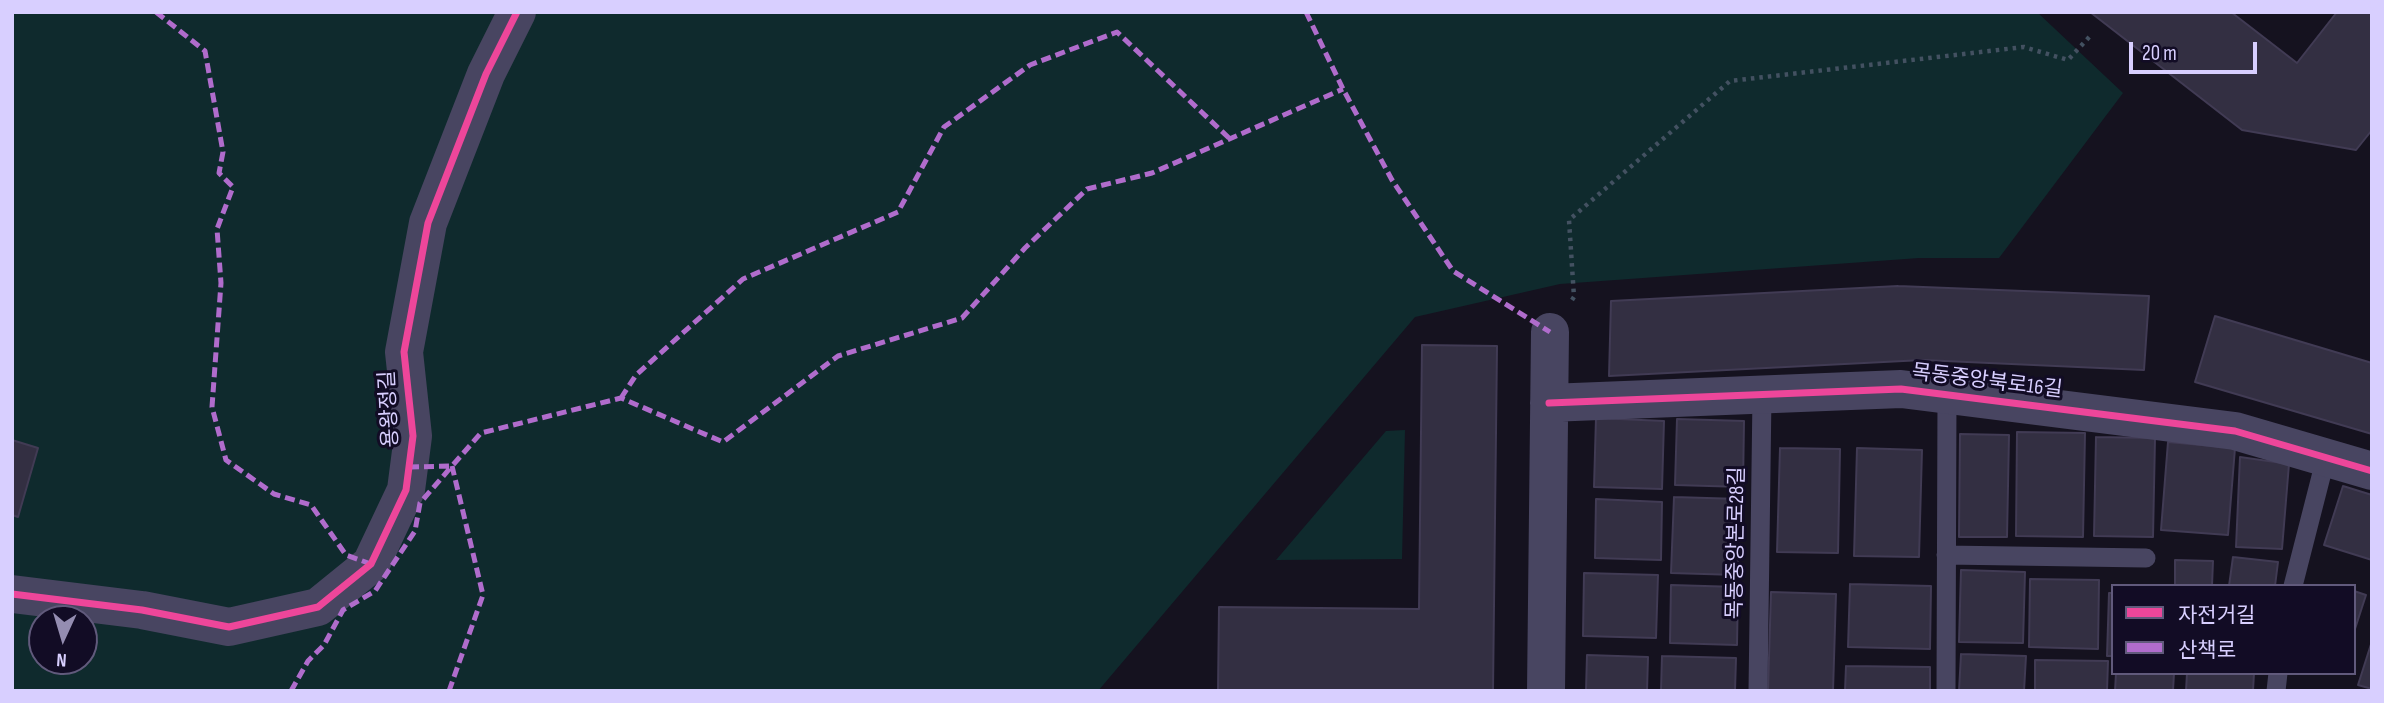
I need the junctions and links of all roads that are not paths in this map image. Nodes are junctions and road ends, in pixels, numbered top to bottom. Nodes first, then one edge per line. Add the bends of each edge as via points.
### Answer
1 (517, 12) edge
2 (1550, 332) road end
3 (1762, 395) junction
4 (1947, 395) junction
5 (1549, 403) junction
6 (2326, 457) junction
7 (2372, 471) edge
8 (1946, 555) junction
9 (2146, 558) dead end
10 (2294, 584) edge
11 (12, 594) edge
12 (1546, 691) edge
13 (1758, 691) edge
14 (1946, 691) edge

1 - 11 street, 용왕정길 via 486,74 428,223 404,352 413,436 405,490 372,564 318,607 229,627 142,610
2 - 5 street
3 - 4 street, 목동중앙북로16길 via 1901,389
3 - 5 street, 목동중앙북로16길
3 - 13 lane, 목동중앙본로28길
4 - 6 street, 목동중앙북로16길 via 2235,431
4 - 8 lane
5 - 12 street
6 - 7 street, 목동중앙북로16길
6 - 10 lane
8 - 9 lane
8 - 14 lane

